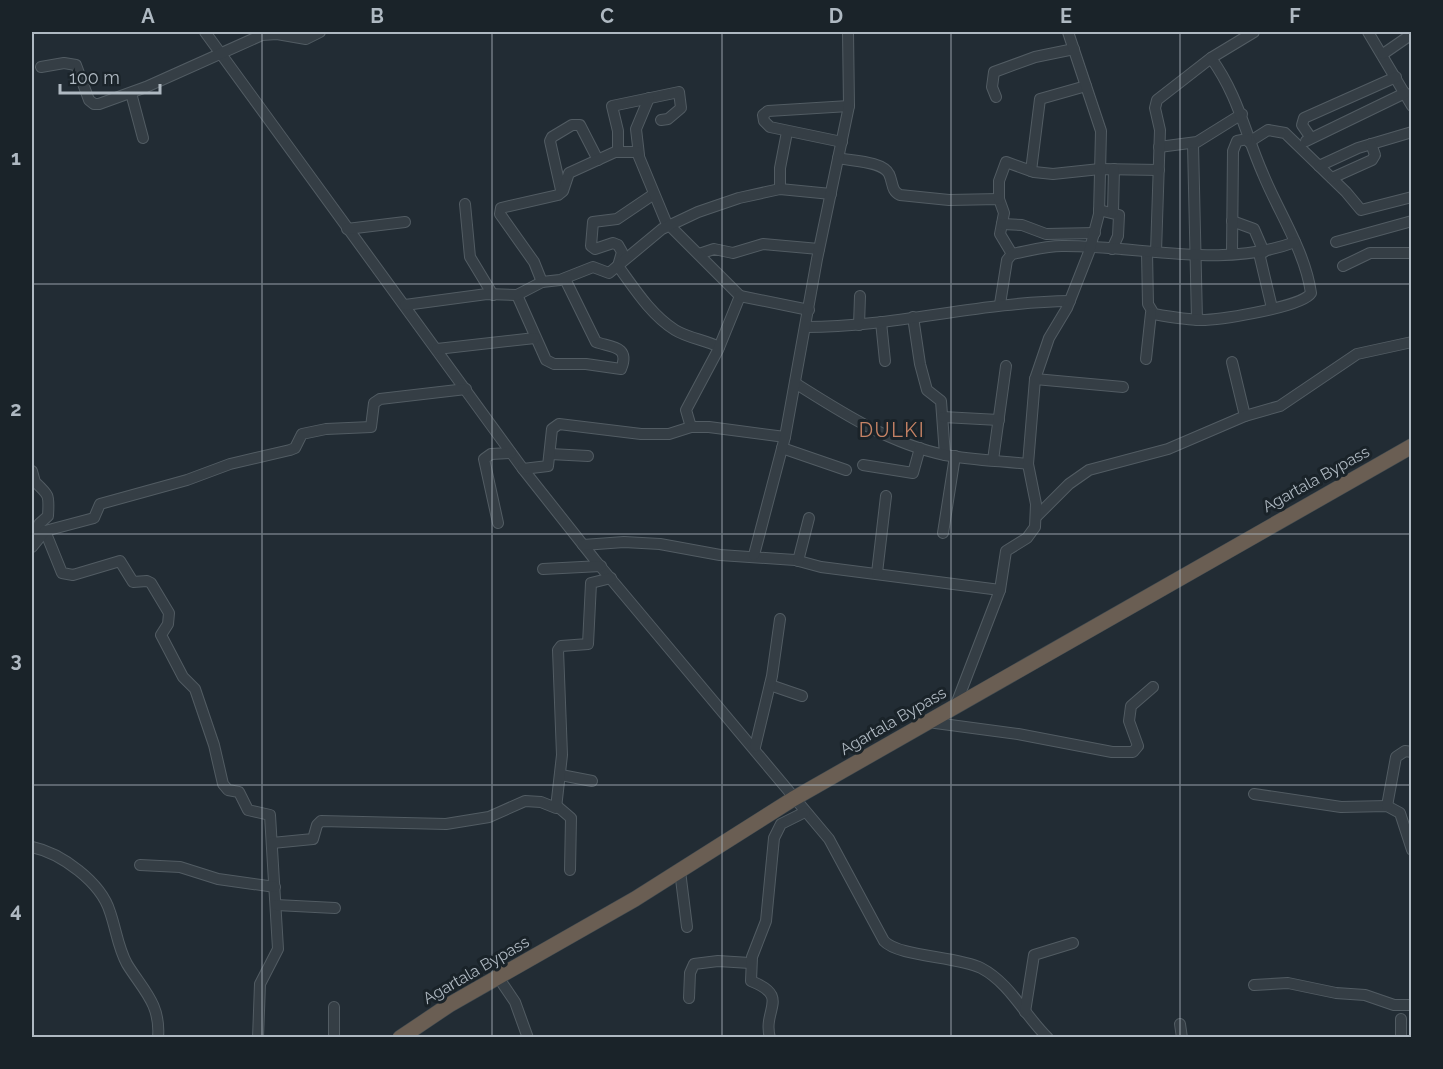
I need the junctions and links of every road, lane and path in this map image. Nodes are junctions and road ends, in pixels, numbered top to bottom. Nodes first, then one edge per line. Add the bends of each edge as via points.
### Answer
1 (205, 32) edge
2 (321, 32) edge
3 (848, 32) edge
4 (1068, 32) edge
5 (1254, 32) edge
6 (1368, 32) edge
7 (1412, 34) edge
8 (1074, 49) junction
9 (220, 51) junction
10 (1383, 54) junction
11 (1212, 58) junction
12 (41, 68) dead end
13 (1396, 77) junction
14 (1086, 86) junction
15 (131, 93) junction
16 (1405, 93) junction
17 (996, 97) dead end
18 (649, 98) junction
19 (1412, 105) edge
20 (849, 106) junction
21 (1242, 114) junction
22 (661, 120) dead end
23 (787, 132) junction
24 (1412, 132) edge
25 (143, 138) dead end
26 (1311, 138) junction
27 (1248, 140) junction
28 (842, 142) junction
29 (1193, 144) junction
30 (1371, 144) junction
31 (1298, 145) junction
32 (1160, 147) junction
33 (618, 151) junction
34 (639, 155) junction
35 (838, 158) junction
36 (598, 160) junction
37 (1319, 166) junction
38 (1100, 169) junction
39 (1114, 169) junction
40 (1159, 170) junction
41 (1031, 171) junction
42 (1332, 178) junction
43 (780, 189) junction
44 (561, 193) junction
45 (654, 194) junction
46 (831, 194) junction
47 (1412, 197) edge
48 (999, 199) junction
49 (465, 204) dead end
50 (1099, 210) junction
51 (1113, 212) junction
52 (1232, 221) junction
53 (1412, 221) edge
54 (405, 222) dead end
55 (668, 225) junction
56 (1002, 225) junction
57 (347, 229) junction
58 (1095, 233) junction
59 (1336, 242) dead end
60 (1295, 243) junction
61 (1091, 247) junction
62 (819, 249) junction
63 (1112, 249) junction
64 (1152, 252) junction
65 (1262, 253) junction
66 (1412, 253) edge
67 (699, 254) junction
68 (1012, 254) junction
69 (1194, 254) junction
70 (1232, 254) junction
71 (618, 266) junction
72 (1343, 266) dead end
73 (565, 279) junction
74 (542, 282) junction
75 (493, 295) junction
76 (517, 295) junction
77 (740, 296) junction
78 (860, 296) dead end
79 (1070, 301) junction
80 (1000, 304) junction
81 (405, 305) junction
82 (1272, 308) junction
83 (809, 310) junction
84 (1151, 313) junction
85 (913, 317) junction
86 (1197, 320) junction
87 (881, 322) junction
88 (859, 325) junction
89 (806, 327) junction
90 (536, 338) junction
91 (1412, 342) edge
92 (719, 347) junction
93 (437, 350) junction
94 (1146, 359) dead end
95 (885, 362) dead end
96 (1232, 362) dead end
97 (1006, 366) dead end
98 (1035, 379) junction
99 (795, 383) junction
100 (1123, 387) dead end
101 (465, 389) junction
102 (1245, 416) junction
103 (943, 417) junction
104 (999, 420) junction
105 (691, 428) junction
106 (784, 443) junction
107 (1412, 446) edge
108 (920, 447) junction
109 (511, 453) junction
110 (550, 454) junction
111 (950, 455) junction
112 (588, 456) dead end
113 (993, 460) junction
114 (1028, 464) junction
115 (863, 465) dead end
116 (523, 469) junction
117 (846, 470) dead end
118 (32, 471) edge
119 (886, 496) dead end
120 (1037, 516) junction
121 (809, 518) dead end
122 (498, 523) dead end
123 (42, 533) junction
124 (943, 533) dead end
125 (583, 545) junction
126 (32, 547) edge
127 (754, 555) junction
128 (798, 561) junction
129 (601, 566) junction
130 (543, 569) dead end
131 (877, 573) junction
132 (611, 578) junction
133 (1000, 590) junction
134 (780, 619) dead end
135 (770, 685) junction
136 (1153, 687) dead end
137 (802, 696) dead end
138 (955, 706) junction
139 (928, 722) junction
140 (754, 747) junction
141 (1412, 752) edge
142 (561, 775) junction
143 (592, 781) dead end
144 (1254, 794) dead end
145 (793, 799) junction
146 (557, 807) junction
147 (1387, 807) junction
148 (805, 812) junction
149 (272, 843) junction
150 (32, 847) edge
151 (1412, 850) edge
152 (140, 865) dead end
153 (570, 870) dead end
154 (680, 871) junction
155 (275, 887) junction
156 (276, 905) junction
157 (335, 908) dead end
158 (687, 927) dead end
159 (1073, 943) dead end
160 (750, 963) junction
161 (498, 977) junction
162 (1254, 985) dead end
163 (689, 998) dead end
164 (1412, 1005) edge
165 (334, 1007) dead end
166 (1025, 1012) junction
167 (1401, 1019) dead end
168 (1180, 1024) dead end
169 (158, 1038) edge
170 (258, 1038) edge
171 (333, 1038) edge
172 (400, 1038) edge
173 (528, 1038) edge
174 (770, 1038) edge
175 (1048, 1038) edge
176 (1182, 1038) edge
177 (1401, 1038) edge

1 - 9 street
2 - 9 street via 306,39 262,35
3 - 20 street
4 - 8 street
5 - 11 street
6 - 10 street
7 - 10 street
8 - 14 street
8 - 17 street via 993,72
9 - 15 street
9 - 57 street
10 - 13 street
11 - 21 street
11 - 32 street via 1157,100
12 - 15 street via 64,63 76,65 93,104
13 - 16 street
13 - 26 street via 1304,118 1302,125
14 - 38 street via 1101,131
14 - 41 street via 1040,99
15 - 25 street
16 - 19 street
16 - 26 street
18 - 22 street via 680,92 681,108
18 - 33 street via 612,106
18 - 34 street via 636,129
20 - 23 street via 765,113 766,125
20 - 28 street
21 - 27 street
21 - 29 street
23 - 28 street
23 - 43 street
24 - 30 street
26 - 31 street
27 - 31 street via 1271,130 1285,133
27 - 52 street via 1238,141 1233,151
27 - 60 street
28 - 35 street
29 - 32 street
29 - 69 street
30 - 37 street
30 - 42 street via 1375,155 1372,160
31 - 37 street
32 - 40 street
33 - 34 street
33 - 36 street
34 - 45 street
35 - 46 street
35 - 48 street via 884,168 894,191 900,195 944,200
36 - 44 street via 569,173
36 - 44 street via 580,125 552,137
37 - 42 street
38 - 39 street
38 - 41 street via 1053,174
38 - 50 street
39 - 40 street
39 - 51 street
40 - 64 street
41 - 48 street via 1006,162 999,181
42 - 47 street via 1361,210
43 - 46 street
43 - 55 street via 733,200
44 - 74 street via 500,211 534,262
45 - 55 street
45 - 71 street via 622,216 592,225 593,248 613,243 621,249
46 - 62 street
48 - 56 street via 1004,213
49 - 75 street via 470,257
50 - 51 street
50 - 58 street
51 - 63 street via 1120,219
52 - 65 street via 1254,228
52 - 70 street
53 - 59 street
54 - 57 street
55 - 67 street
55 - 71 street
56 - 58 street via 1022,225 1046,234
56 - 68 street via 1000,234
57 - 81 street
58 - 61 street
60 - 65 street
60 - 82 street via 1311,293 1306,300
61 - 63 street
61 - 68 street via 1060,246
61 - 79 street
62 - 67 street via 763,244 734,253 714,249
62 - 83 street
63 - 64 street
64 - 69 street
64 - 84 street via 1147,291
65 - 70 street
65 - 82 street
66 - 72 street via 1370,253
67 - 77 street
68 - 80 street via 1007,260
69 - 70 street
69 - 86 street
71 - 73 street via 609,273 593,267
71 - 92 street via 645,303 676,331
73 - 74 street
73 - 90 street via 596,342 617,347 622,368 549,363
74 - 76 street
75 - 76 street
75 - 81 street
76 - 90 street
77 - 83 street
77 - 92 street
78 - 88 street
79 - 80 street
79 - 98 street via 1049,338
80 - 85 street
81 - 93 street
82 - 86 street
83 - 89 street
84 - 86 street
84 - 94 street
85 - 87 street
85 - 103 street via 927,390 941,401
87 - 88 street
87 - 95 street
88 - 89 street
89 - 99 street
90 - 93 street
91 - 102 street via 1361,352 1280,406
92 - 105 street via 686,410
93 - 101 street
96 - 102 street
97 - 104 street
98 - 100 street
98 - 114 street
99 - 106 street
99 - 108 street via 861,423
101 - 109 street
101 - 123 street via 380,399 374,403 371,427 302,434 290,450 115,498 100,504 94,518
102 - 120 street via 1168,449 1089,470
103 - 104 street
103 - 111 street
104 - 113 street
105 - 106 street via 710,427
105 - 110 street via 669,434 641,434 559,424 552,429
106 - 117 street
106 - 127 street
107 - 138 highway, Agartala Bypass
108 - 111 street
108 - 115 street via 913,473
109 - 116 street
109 - 122 street via 491,454 484,459
110 - 112 street
110 - 116 street via 548,466
111 - 113 street
111 - 124 street
113 - 114 street
114 - 120 street
116 - 125 street
118 - 123 street via 35,482 48,495 48,516 39,524
119 - 131 street
120 - 133 street via 1031,534 1006,551
121 - 128 street
123 - 126 street
123 - 149 street via 62,573 73,575 120,561 134,583 151,583 169,613 161,635 179,670 195,689 223,784 228,790 239,792 248,810 270,815
125 - 127 street via 633,543 720,555
125 - 129 street
127 - 128 street
128 - 131 street
129 - 130 street
129 - 132 street
131 - 133 street
132 - 140 street
132 - 142 street via 591,583 588,644 561,646 558,650
133 - 138 street
134 - 135 street
135 - 137 street
135 - 140 street
136 - 139 street via 1131,706 1129,721 1138,746 1133,752 1112,752
138 - 139 highway, Agartala Bypass
139 - 145 highway, Agartala Bypass
140 - 145 street
141 - 147 street via 1405,751 1396,757
142 - 143 street
142 - 146 street
144 - 147 street via 1341,807
145 - 148 street
145 - 154 highway, Agartala Bypass
146 - 149 street via 525,801 489,817 446,824 323,820 317,823 313,840
146 - 153 street via 571,818
147 - 151 street via 1400,813
148 - 160 street via 781,824 774,838 766,921
148 - 166 street via 829,839 887,945 983,969
149 - 155 street
150 - 169 street via 60,859 98,888 110,910 120,948 158,1015
152 - 155 street via 180,867 218,879
154 - 158 street
154 - 161 highway, Agartala Bypass
155 - 156 street
156 - 157 street
156 - 170 street via 278,949 260,984
159 - 166 street via 1034,955
160 - 163 street via 694,964
160 - 174 street via 751,981 768,988 773,997
161 - 172 highway, Agartala Bypass
161 - 173 street via 515,1002
162 - 164 street via 1288,983 1336,993 1357,993 1394,1005
165 - 171 street
166 - 175 street
167 - 177 street
168 - 176 street

